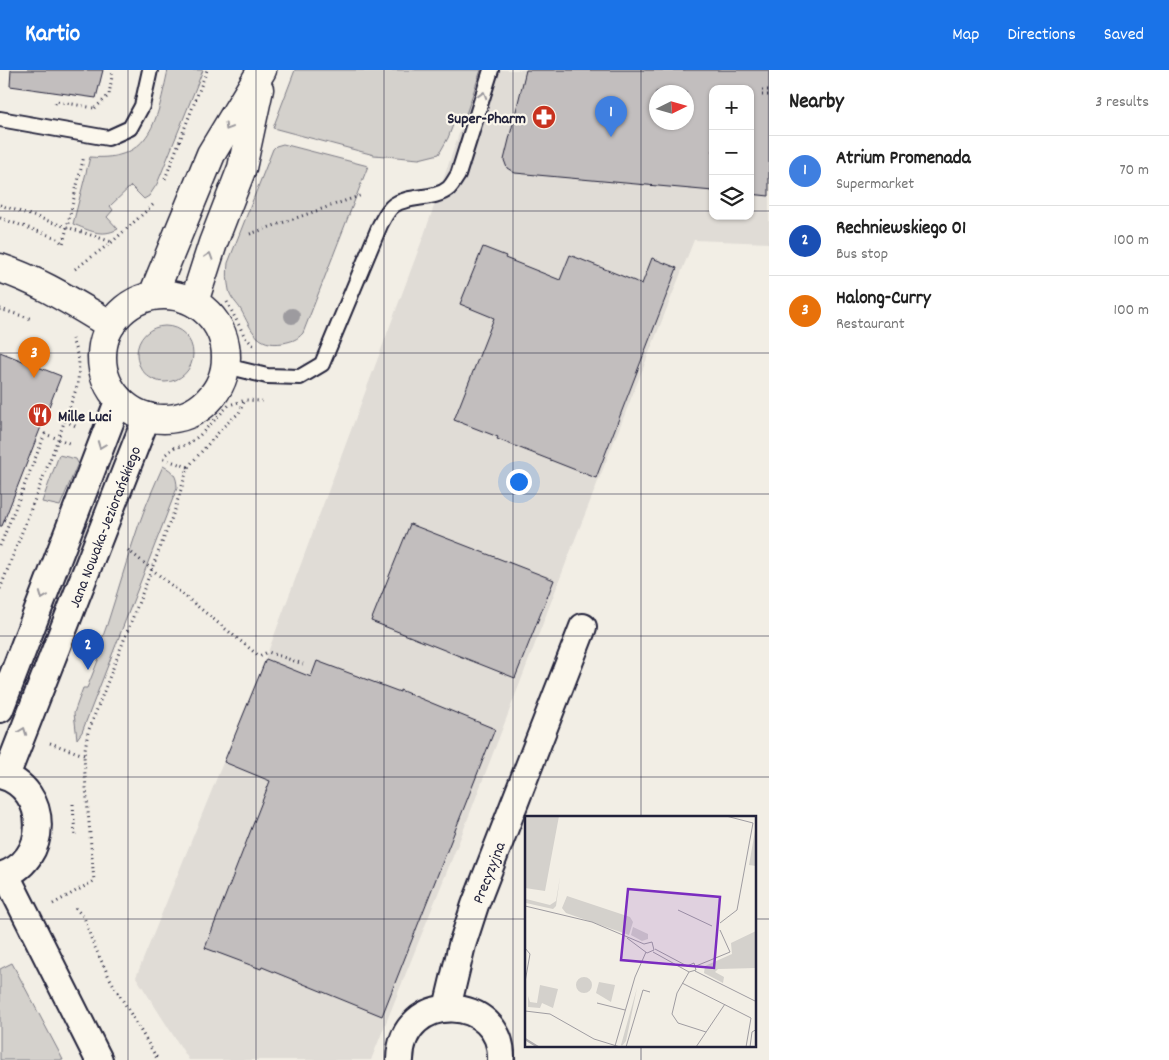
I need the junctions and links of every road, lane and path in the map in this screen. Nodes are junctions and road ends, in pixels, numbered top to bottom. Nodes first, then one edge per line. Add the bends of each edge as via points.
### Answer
1 (113, 70) edge
2 (150, 70) edge
3 (263, 70) edge
4 (491, 70) edge
5 (762, 90) dead end
6 (769, 90) edge
7 (762, 95) dead end
8 (769, 95) edge
9 (94, 108) dead end
10 (0, 119) edge
11 (84, 155) dead end
12 (362, 195) dead end
13 (0, 205) edge
14 (0, 218) edge
15 (68, 228) junction
16 (241, 237) dead end
17 (112, 242) dead end
18 (0, 268) edge
19 (153, 295) junction
20 (194, 302) junction
21 (0, 309) edge
22 (32, 319) dead end
23 (111, 325) junction
24 (226, 366) junction
25 (119, 399) junction
26 (246, 400) dead end
27 (147, 416) junction
28 (65, 421) dead end
29 (104, 438) junction
30 (134, 449) junction
31 (188, 467) junction
32 (125, 548) dead end
33 (151, 569) junction
34 (583, 627) dead end
35 (302, 664) dead end
36 (0, 709) edge
37 (3, 776) edge
38 (73, 804) dead end
39 (75, 837) dead end
40 (3, 876) edge
41 (75, 908) dead end
42 (27, 918) junction
43 (447, 1008) junction
44 (99, 1060) edge
45 (158, 1060) edge
46 (400, 1060) edge
47 (501, 1060) edge

1 - 9 path via 109,95
2 - 10 lane via 142,106 130,128 108,138
3 -> 19 street via 211,154
20 -> 3 street via 242,168
24 -> 4 lane via 267,376 300,377 322,364 388,211 404,201 443,192 458,175
5 - 6 path
7 - 8 path
11 - 15 path
12 - 16 path
13 - 15 path
14 - 15 path via 57,238 63,244
15 - 17 path
18 - 23 street via 61,295
19 - 20 street via 174,295
19 - 23 street via 122,311
20 - 24 street via 209,313 220,329 226,348
21 - 22 path
23 - 25 street via 102,356 104,371
24 - 27 street via 211,398 198,409 182,416
25 - 27 street
25 - 29 street, Jana Nowaka-Jeziorańskiego
26 - 31 path via 239,413
27 - 30 street, Jana Nowaka-Jeziorańskiego
28 - 29 path
29 -> 36 street, Jana Nowaka-Jeziorańskiego
30 - 31 path
37 -> 30 street, Jana Nowaka-Jeziorańskiego
31 - 33 path
32 - 33 path
33 - 35 path via 259,656 268,652
33 - 42 path via 88,732 84,776 94,881
34 - 43 street, Precyzyjna via 475,905
37 - 40 street via 18,783 28,793 39,818 39,833 28,858
38 - 39 path
40 - 42 street
41 - 45 path via 84,918 109,977
42 - 44 street
43 - 46 street via 431,1011 417,1020 406,1033
43 - 47 street via 463,1009 490,1026 498,1041

